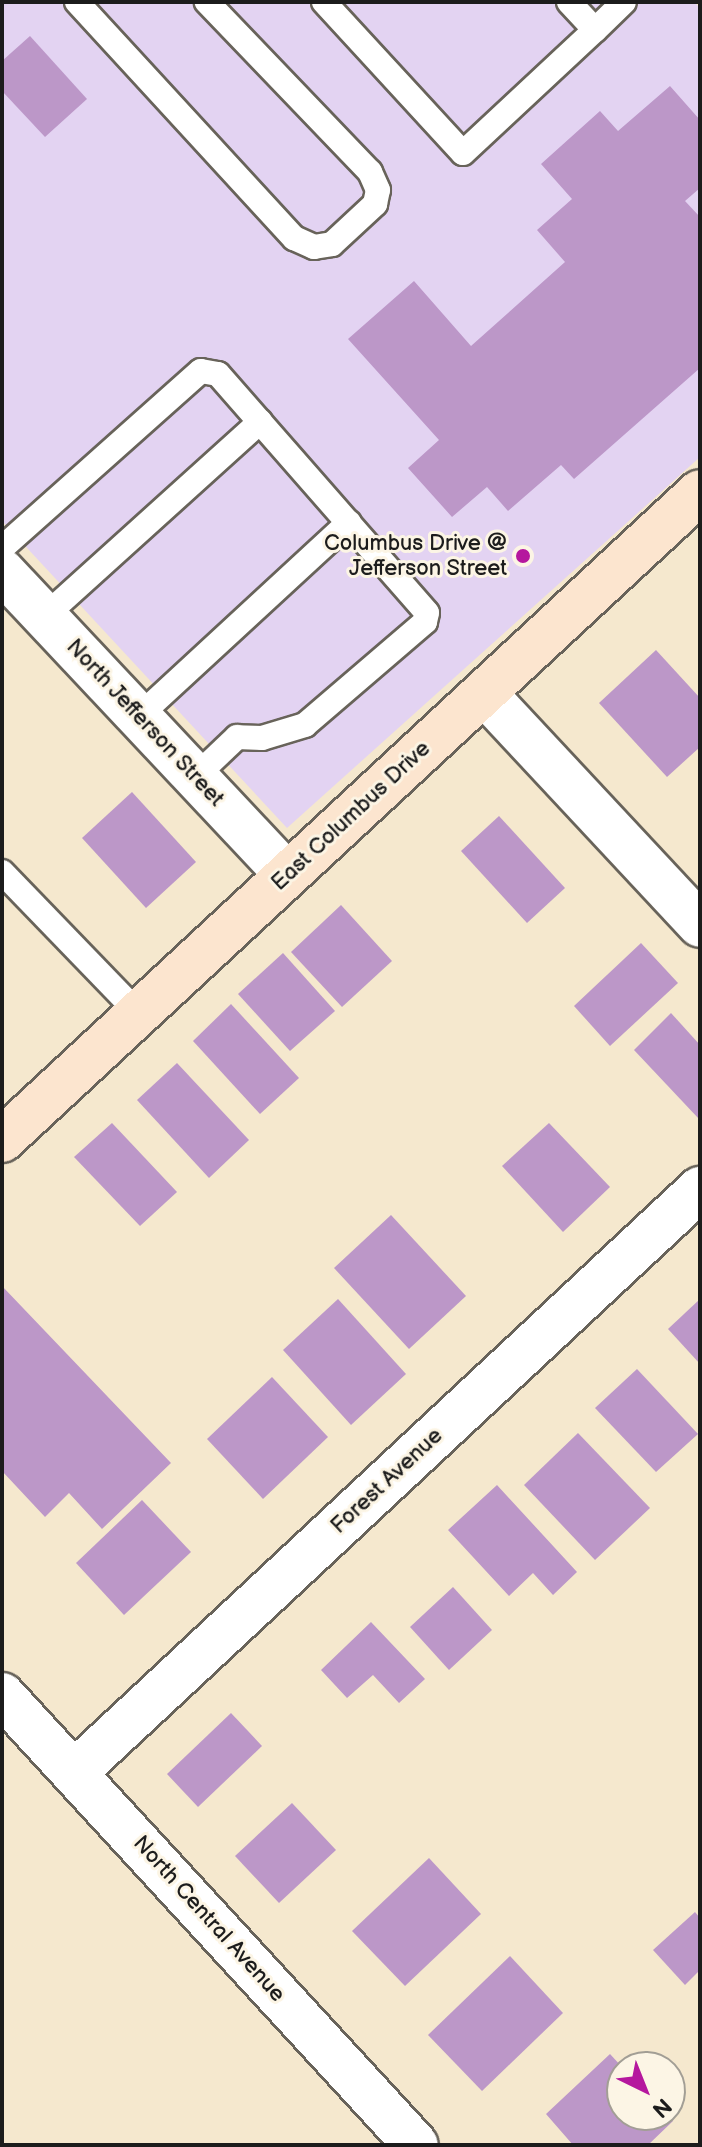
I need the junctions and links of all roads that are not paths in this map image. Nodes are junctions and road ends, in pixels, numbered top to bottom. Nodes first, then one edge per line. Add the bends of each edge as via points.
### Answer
1 (77, 2) edge
2 (207, 2) edge
3 (324, 2) edge
4 (569, 2) edge
5 (624, 2) edge
6 (595, 30) junction
7 (260, 422) junction
8 (700, 492) edge
9 (349, 522) junction
10 (2, 548) edge
11 (2, 571) edge
12 (45, 616) junction
13 (484, 693) junction
14 (138, 717) junction
15 (195, 777) junction
16 (2, 872) edge
17 (287, 874) junction
18 (700, 925) edge
19 (138, 1013) junction
20 (2, 1140) edge
21 (700, 1189) edge
22 (2, 1695) edge
23 (75, 1772) junction
24 (416, 2145) edge

1 - 2 lane via 294,238 314,247 332,244 375,204 378,190 370,172
3 - 6 lane via 463,153
4 - 6 lane
5 - 6 lane
7 - 9 lane
7 - 10 lane via 218,374 201,371
7 - 12 lane
8 - 13 main road, East Columbus Drive
9 - 14 lane
9 - 15 lane via 427,613 425,622 305,725 262,738 237,737
11 - 12 street, North Jefferson Street
12 - 14 street, North Jefferson Street
13 - 17 main road, East Columbus Drive
13 - 18 street
14 - 15 street, North Jefferson Street
15 - 17 street, North Jefferson Street
16 - 19 lane
17 - 19 main road, East Columbus Drive
19 - 20 main road, East Columbus Drive
21 - 23 street, Forest Avenue
22 - 23 street, North Central Avenue
23 - 24 street, North Central Avenue

